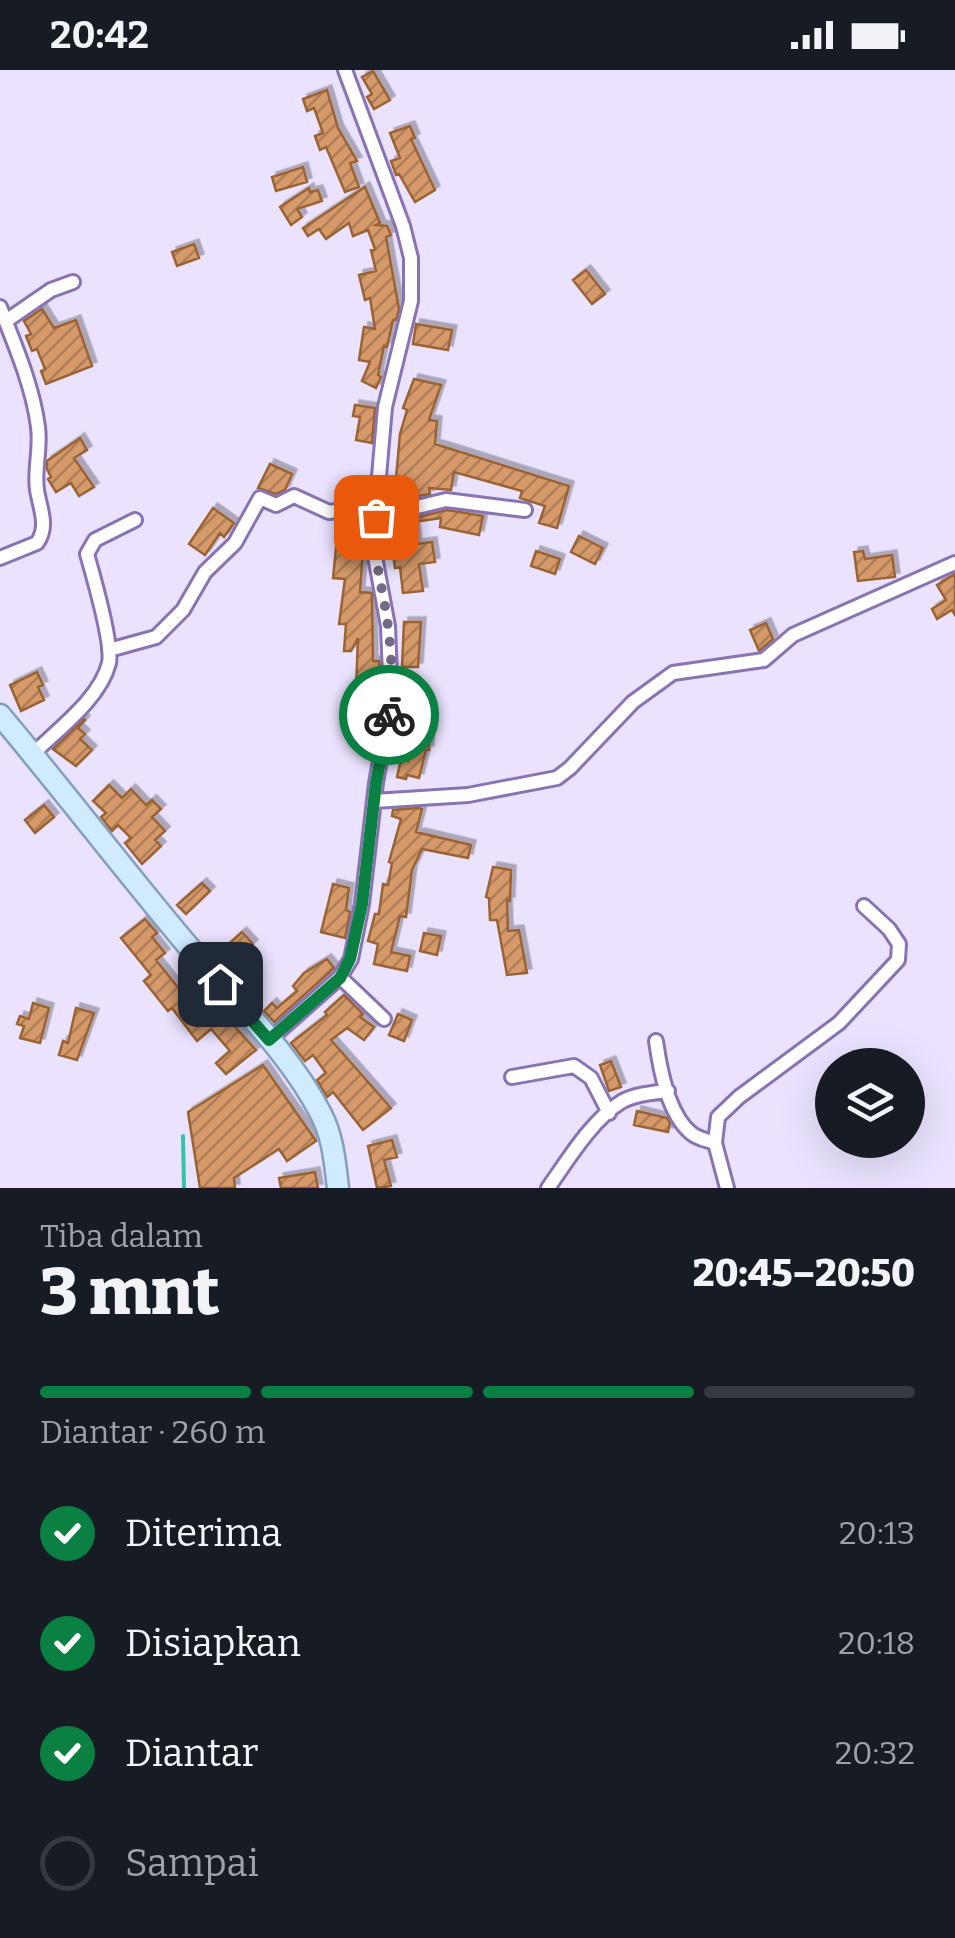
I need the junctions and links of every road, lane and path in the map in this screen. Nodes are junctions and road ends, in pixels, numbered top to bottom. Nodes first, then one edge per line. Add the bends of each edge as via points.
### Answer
1 (345, 70) edge
2 (73, 282) dead end
3 (3, 314) edge
4 (525, 510) dead end
5 (377, 511) junction
6 (135, 520) dead end
7 (0, 558) edge
8 (955, 563) edge
9 (109, 650) junction
10 (0, 714) edge
11 (33, 754) junction
12 (374, 800) junction
13 (864, 906) dead end
14 (340, 978) junction
15 (384, 1019) dead end
16 (269, 1040) junction
17 (656, 1041) dead end
18 (512, 1076) dead end
19 (668, 1091) junction
20 (609, 1113) junction
21 (715, 1142) junction
22 (338, 1188) edge
23 (548, 1188) edge
24 (726, 1188) edge

1 - 5 street via 412,271 385,407
2 - 3 street
3 - 7 street via 38,425 44,525 37,542
4 - 5 street via 446,500
5 - 9 street via 329,512 294,496 276,506 260,498 183,610 156,637
5 - 12 street via 375,566 392,667
6 - 9 street via 95,540 87,554
8 - 12 street via 792,635 764,660 674,672 633,702 557,778 468,795
9 - 11 street via 91,696
10 - 11 main road
11 - 16 main road
12 - 14 street via 362,904
13 - 21 street via 899,944 898,960 839,1023 718,1117
14 - 15 street
14 - 16 street
16 - 22 main road via 326,1124
17 - 19 street
18 - 20 street via 574,1066 590,1078
19 - 20 street via 636,1096
19 - 21 street via 690,1132
20 - 23 street
21 - 24 street

